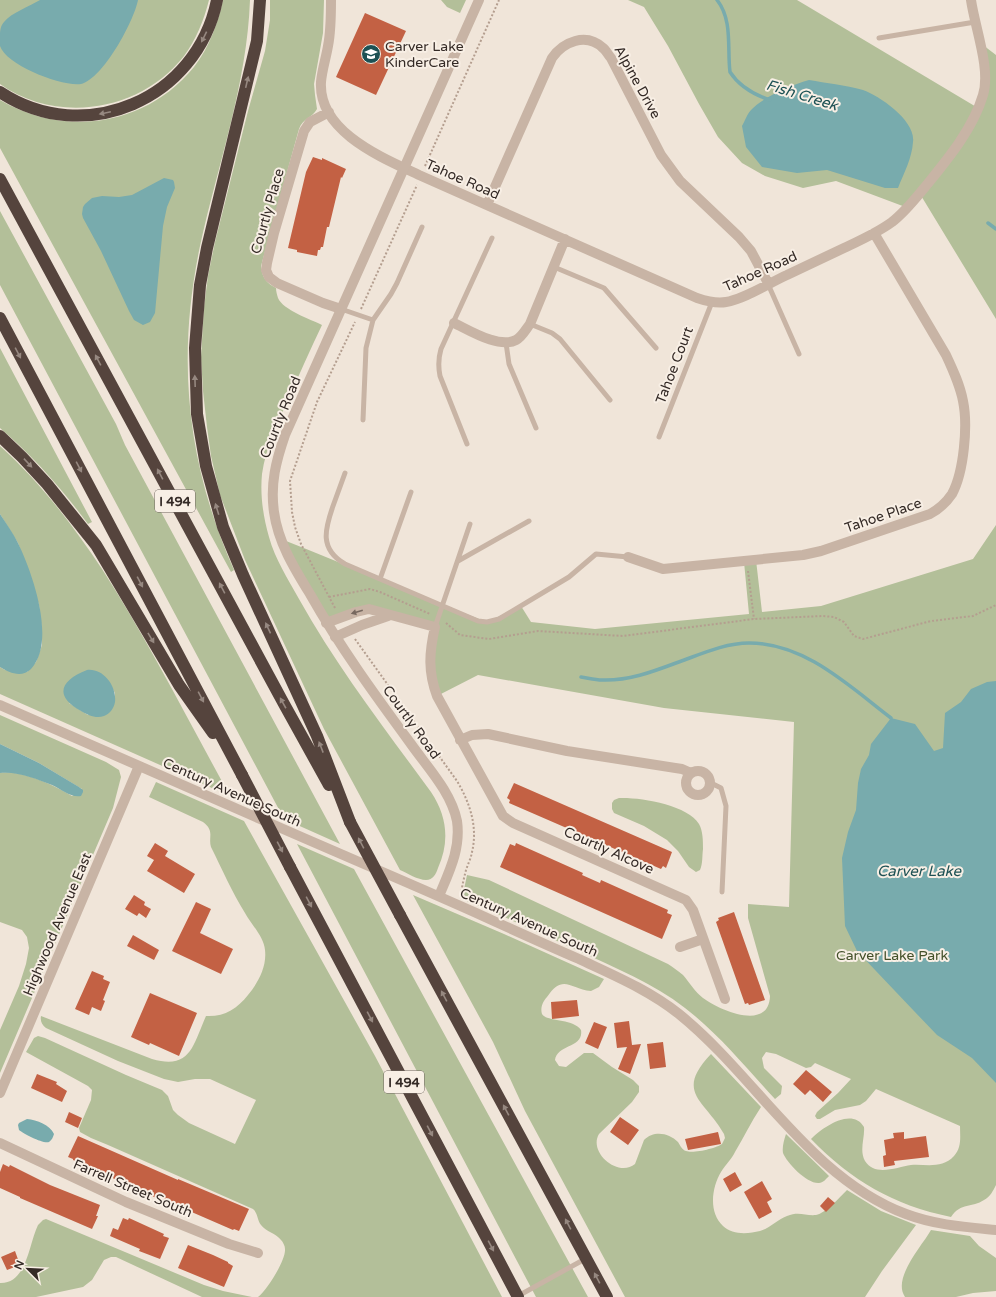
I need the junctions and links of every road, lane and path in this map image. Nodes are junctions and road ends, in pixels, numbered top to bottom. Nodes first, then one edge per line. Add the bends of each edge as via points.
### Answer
1 (217, 0) edge
2 (260, 0) edge
3 (331, 0) edge
4 (479, 0) edge
5 (499, 0) edge
6 (971, 0) edge
7 (975, 22) junction
8 (880, 38) dead end
9 (0, 92) edge
10 (329, 112) junction
11 (404, 168) junction
12 (421, 176) junction
13 (0, 179) edge
14 (487, 205) junction
15 (422, 227) dead end
16 (874, 233) junction
17 (492, 238) dead end
18 (565, 239) junction
19 (554, 267) junction
20 (768, 283) junction
21 (712, 302) junction
22 (341, 309) junction
23 (358, 314) junction
24 (0, 318) edge
25 (373, 320) junction
26 (454, 323) junction
27 (530, 324) junction
28 (506, 343) junction
29 (656, 348) dead end
30 (798, 354) dead end
31 (610, 400) dead end
32 (363, 420) dead end
33 (536, 428) dead end
34 (0, 436) edge
35 (660, 437) dead end
36 (467, 444) dead end
37 (345, 473) dead end
38 (411, 492) dead end
39 (528, 521) dead end
40 (470, 524) dead end
41 (628, 557) joint
42 (458, 561) junction
43 (747, 561) junction
44 (380, 579) junction
45 (329, 597) junction
46 (442, 605) junction
47 (996, 605) edge
48 (388, 616) junction
49 (438, 617) junction
50 (341, 618) junction
51 (754, 619) junction
52 (326, 623) junction
53 (435, 627) junction
54 (349, 630) junction
55 (335, 637) junction
56 (0, 705) edge
57 (460, 740) junction
58 (139, 766) junction
59 (691, 773) junction
60 (242, 775) junction
61 (711, 783) junction
62 (350, 822) junction
63 (722, 892) dead end
64 (439, 896) junction
65 (459, 905) junction
66 (703, 939) junction
67 (680, 947) dead end
68 (725, 999) dead end
69 (0, 1093) edge
70 (0, 1143) edge
71 (996, 1230) edge
72 (258, 1253) dead end
73 (586, 1258) junction
74 (518, 1297) edge
75 (607, 1297) edge

1 -> 9 highway via 206,34 188,63 160,89 135,103 104,113 68,116 30,108
62 -> 2 highway via 317,736 223,527 206,466 197,414 195,348 200,285 206,248 257,41
3 - 10 street, Tahoe Road via 329,41 321,85
4 - 11 street, Courtly Road
5 - 12 path
6 - 7 street, Tahoe Road
7 - 8 lane
7 - 16 street, Tahoe Road via 985,72 983,95 978,108 943,166 908,208
10 - 11 street, Tahoe Road via 341,128 359,144
10 - 22 street, Courtly Place via 310,122 304,131 274,232 266,270 269,277 277,283
11 - 12 street, Tahoe Road
11 - 22 street, Courtly Road
12 - 14 street, Tahoe Road
12 - 23 path
62 -> 13 highway, I 494
14 - 18 street, Tahoe Road
14 - 20 street, Alpine Drive via 552,58 567,44 587,40 603,47 611,58 669,167 751,251
15 - 25 lane via 397,283
16 - 20 street, Tahoe Road
16 - 43 street, Tahoe Place via 956,374 965,416 963,455 956,483 952,493 939,509 930,514 821,551
17 - 26 lane
18 - 19 street
18 - 21 street, Tahoe Road via 697,298
19 - 27 street
19 - 29 lane via 604,288
20 - 21 street, Tahoe Road via 739,299
20 - 30 lane
21 - 35 lane, Tahoe Court
22 - 23 lane
22 - 52 street, Courtly Road via 285,435 273,480 274,512 282,543
23 - 25 lane
23 - 45 path via 318,402 290,481 292,512 297,533
24 -> 60 highway, I 494
25 - 32 lane via 366,348
26 - 28 street via 499,343
26 - 36 lane via 441,349 438,367
27 - 28 street via 523,334
27 - 31 lane via 560,339
28 - 33 lane via 509,364
34 -> 60 highway via 47,484 96,545 179,685
37 - 44 lane via 327,522 326,541 337,559
38 - 44 lane
39 - 42 lane
40 - 42 lane
41 - 43 street, Tahoe Place via 663,570
41 - 46 lane via 596,554 569,577 499,619 478,621
42 - 46 lane
43 - 51 path
44 - 46 lane
45 - 49 path via 370,589
45 - 50 path
46 - 49 lane
47 - 51 path via 972,616 931,621 863,639 854,636 844,622 834,617
48 -> 50 street via 369,609
48 - 53 street
48 - 54 street
49 - 51 path via 460,635 489,639 538,631 623,636
49 - 53 lane
50 - 52 street
52 - 55 street, Courtly Road
53 - 57 street, Courtly Alcove via 430,656 432,684
54 - 55 street
54 - 65 path via 457,781 468,803 474,826 474,843
55 - 64 street, Courtly Road via 442,787 453,809 458,830 456,850
56 - 58 street, Century Avenue South
57 - 59 street via 476,734 488,734 567,751 682,769
57 - 66 street, Courtly Alcove via 499,811 507,819 683,898 691,906
58 - 64 street, Century Avenue South
58 - 69 street, Highwood Avenue East
59 - 61 street via 702,771 708,775
59 - 61 street via 686,785 693,794 704,794
60 -> 74 highway, I 494, bridge
61 - 63 lane via 721,788 726,806
73 -> 62 highway, I 494, bridge
64 - 65 street, Century Avenue South
65 - 71 street, Century Avenue South via 620,978 669,1006 705,1037 822,1160 842,1178 868,1195 898,1211 923,1220 958,1227
66 - 67 street
66 - 68 street, Courtly Alcove
70 - 72 street, Farrell Street South via 126,1202 229,1244
73 - 74 lane
75 -> 73 highway, I 494

